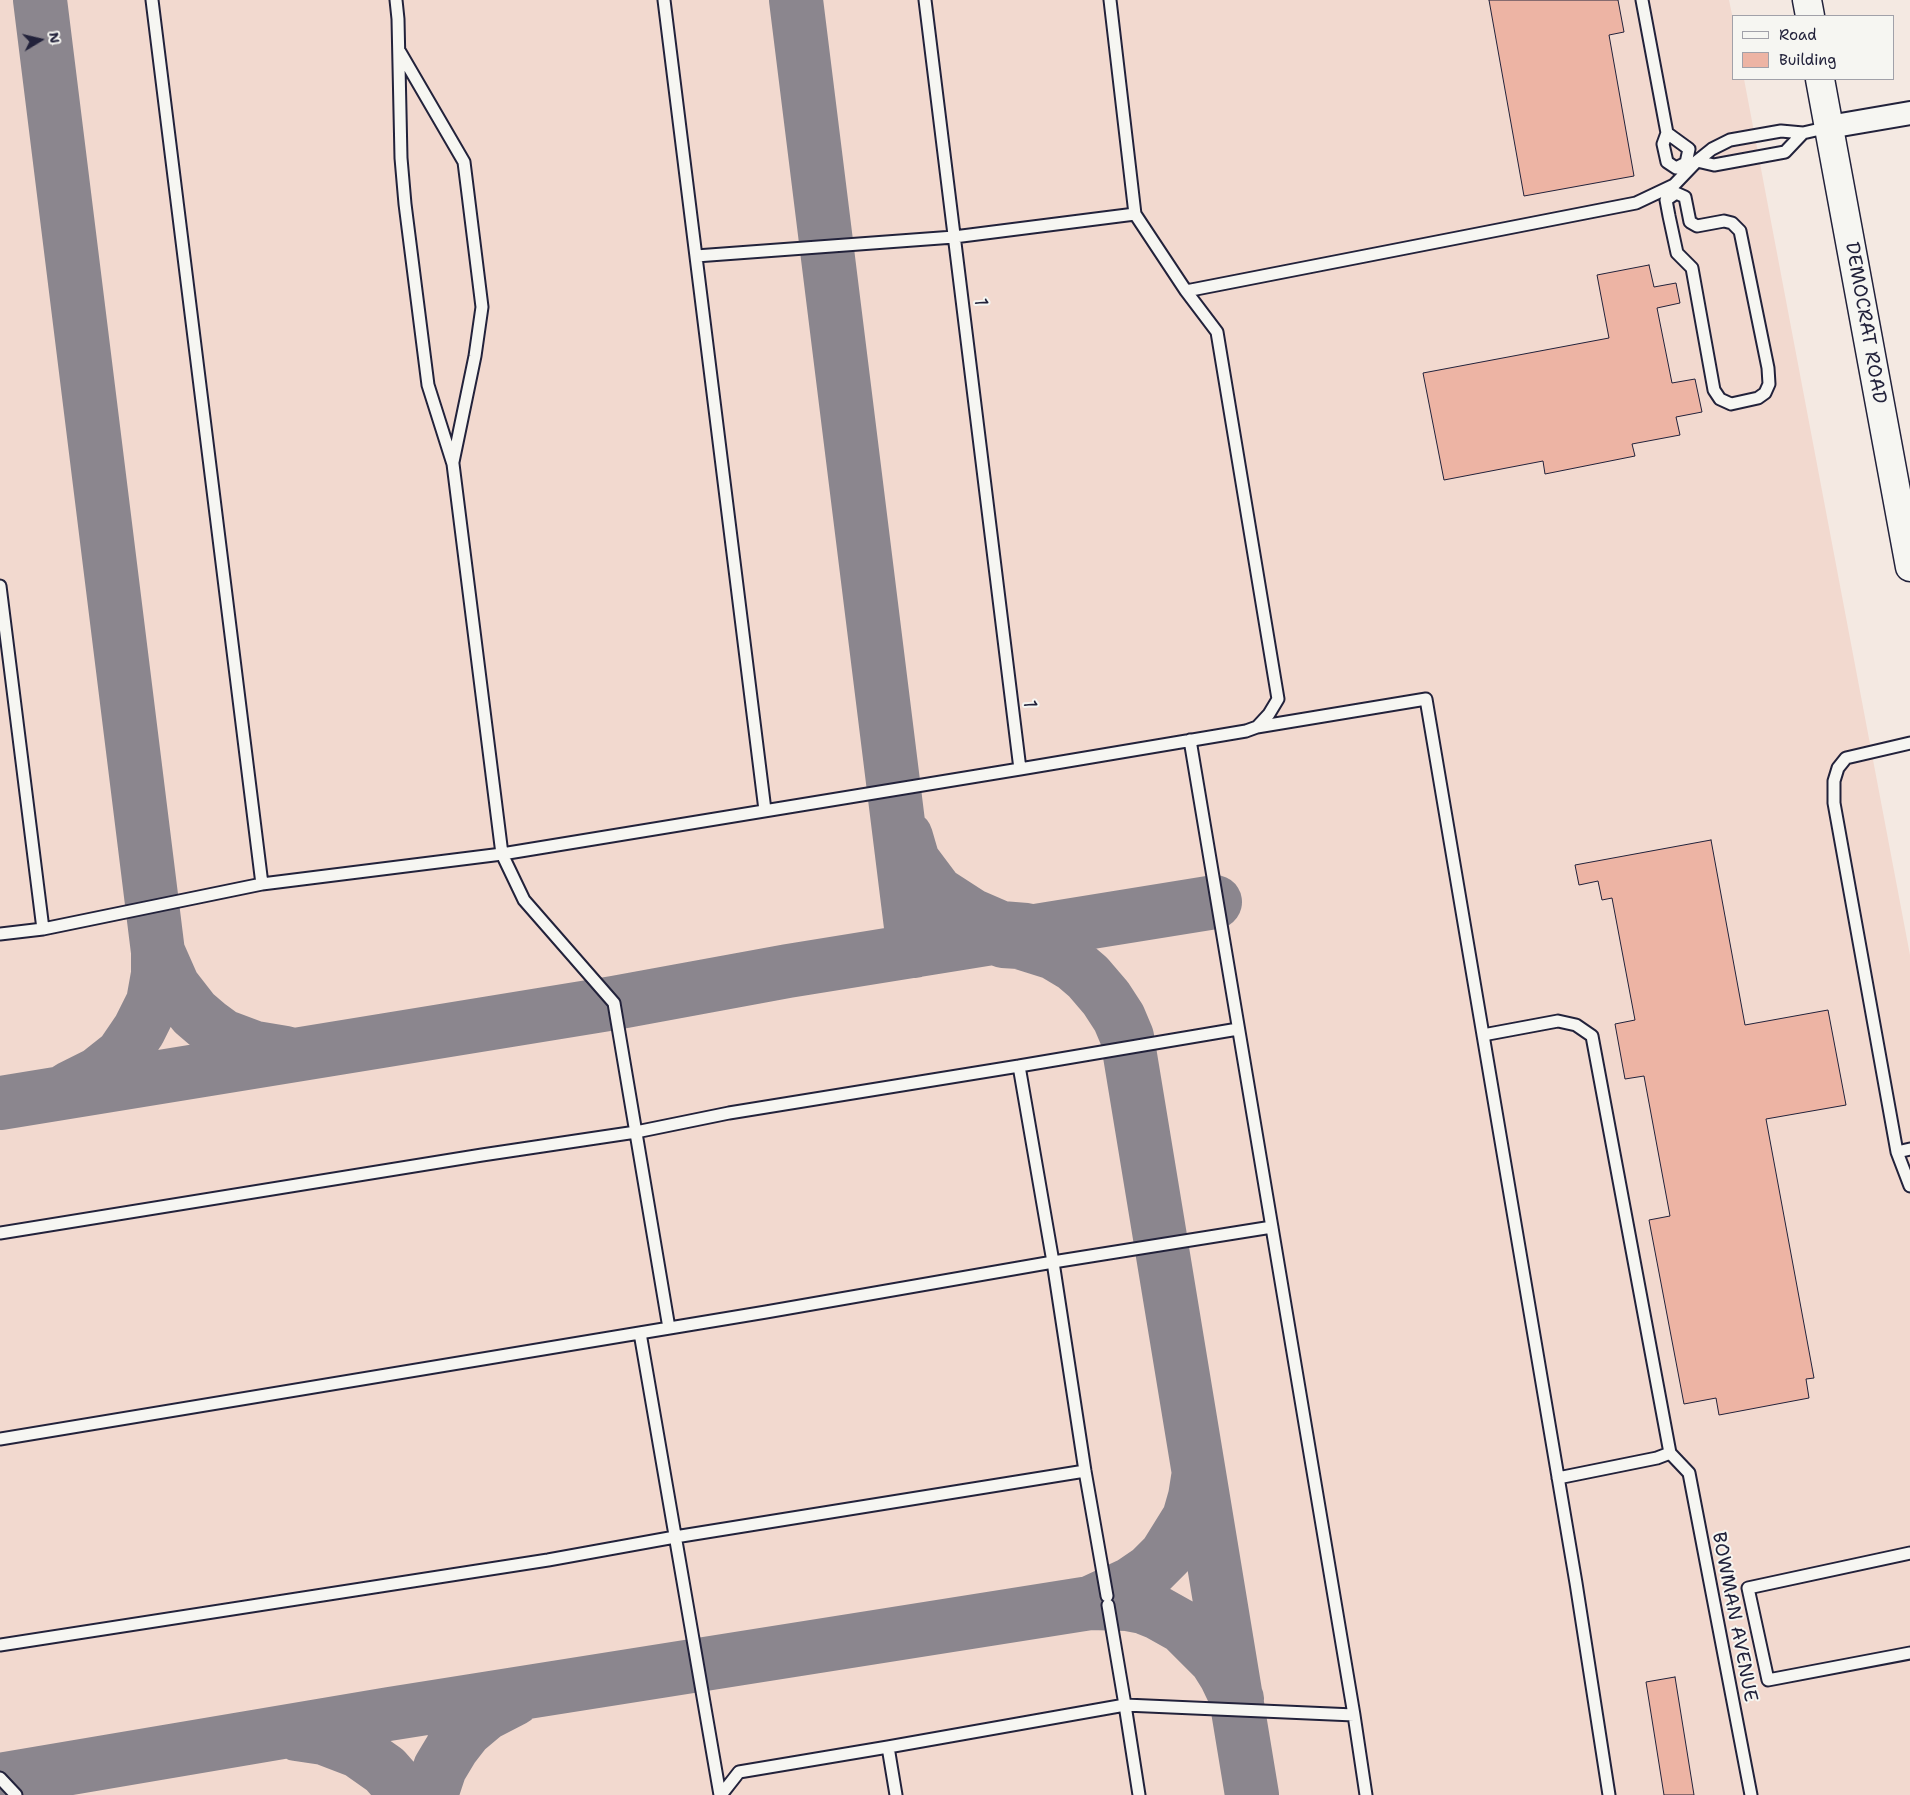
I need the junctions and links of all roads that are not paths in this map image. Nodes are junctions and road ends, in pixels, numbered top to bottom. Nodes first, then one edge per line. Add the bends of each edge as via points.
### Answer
1 (152, 0) edge
2 (396, 0) edge
3 (664, 0) edge
4 (926, 0) edge
5 (1110, 0) edge
6 (1642, 0) edge
7 (1807, 0) edge
8 (1810, 15) edge
9 (399, 50) junction
10 (1820, 80) edge
11 (1910, 113) edge
12 (1829, 127) junction
13 (1667, 133) junction
14 (1803, 133) junction
15 (1692, 163) junction
16 (1675, 189) junction
17 (1135, 214) junction
18 (954, 237) junction
19 (696, 256) junction
20 (1186, 291) junction
21 (453, 464) junction
22 (1910, 567) edge
23 (0, 586) edge
24 (1257, 727) junction
25 (1190, 740) junction
26 (1910, 743) edge
27 (1020, 769) junction
28 (765, 810) junction
29 (502, 854) junction
30 (262, 884) junction
31 (43, 929) junction
32 (0, 934) edge
33 (1238, 1029) junction
34 (1483, 1035) junction
35 (1019, 1066) junction
36 (636, 1132) junction
37 (1910, 1150) edge
38 (1897, 1152) junction
39 (1910, 1186) edge
40 (1272, 1226) junction
41 (0, 1233) edge
42 (1053, 1262) junction
43 (669, 1328) junction
44 (640, 1333) junction
45 (0, 1439) edge
46 (1670, 1453) junction
47 (1085, 1471) junction
48 (1558, 1478) junction
49 (675, 1538) junction
50 (1910, 1553) edge
51 (0, 1645) edge
52 (1910, 1653) edge
53 (1125, 1705) junction
54 (1354, 1715) junction
55 (888, 1747) junction
56 (0, 1778) edge
57 (16, 1795) edge
58 (720, 1795) edge
59 (896, 1795) edge
60 (1139, 1795) edge
61 (1366, 1795) edge
62 (1609, 1795) edge
63 (1751, 1795) edge

1 - 30 lane
2 - 9 lane
3 - 19 lane
4 - 18 lane, 1
5 - 17 lane
6 - 13 lane
7 - 8 main road
9 - 21 lane via 401,158 428,385
9 - 21 lane via 464,162 482,307
10 - 12 main road, DEMOCRAT ROAD
11 - 12 street
12 - 14 lane
12 - 22 main road, DEMOCRAT ROAD
13 - 15 lane via 1689,149
13 - 15 lane via 1662,144 1667,162 1676,168
14 - 15 lane via 1781,131 1730,140
14 - 15 lane via 1784,152 1714,165
15 - 16 lane
16 - 16 lane via 1666,200 1676,253 1692,268 1714,390 1720,399 1731,404 1758,398 1765,393 1768,368 1740,231 1732,223 1724,221 1697,226 1690,222 1685,197
16 - 20 lane via 1636,203
17 - 18 lane
17 - 20 lane
18 - 19 lane
18 - 27 lane, 1
19 - 28 lane
20 - 24 lane via 1217,332 1278,699
21 - 29 lane
23 - 31 lane
24 - 25 lane
24 - 34 lane via 1426,700
25 - 27 lane
25 - 33 lane
26 - 38 lane via 1846,758 1834,781 1834,804
27 - 28 lane
28 - 29 lane
29 - 30 lane
29 - 36 lane via 524,900 614,1003
30 - 31 lane
31 - 32 lane
33 - 35 lane
33 - 40 lane
34 - 46 lane via 1558,1022 1576,1025 1592,1036
34 - 48 lane
35 - 36 lane
35 - 42 lane
36 - 41 lane
36 - 43 lane
37 - 38 lane
38 - 39 lane
40 - 42 lane
40 - 54 lane
42 - 43 lane
42 - 47 lane
43 - 44 lane
44 - 45 lane
44 - 49 lane
46 - 48 lane
46 - 63 lane, BOWMAN AVENUE via 1688,1474
47 - 49 lane
47 - 53 lane
48 - 62 lane
49 - 51 lane
49 - 58 lane
50 - 52 lane via 1748,1588 1768,1680
53 - 54 lane
53 - 55 lane
53 - 60 lane
54 - 61 lane
55 - 58 lane via 740,1772
55 - 59 lane
56 - 57 lane

